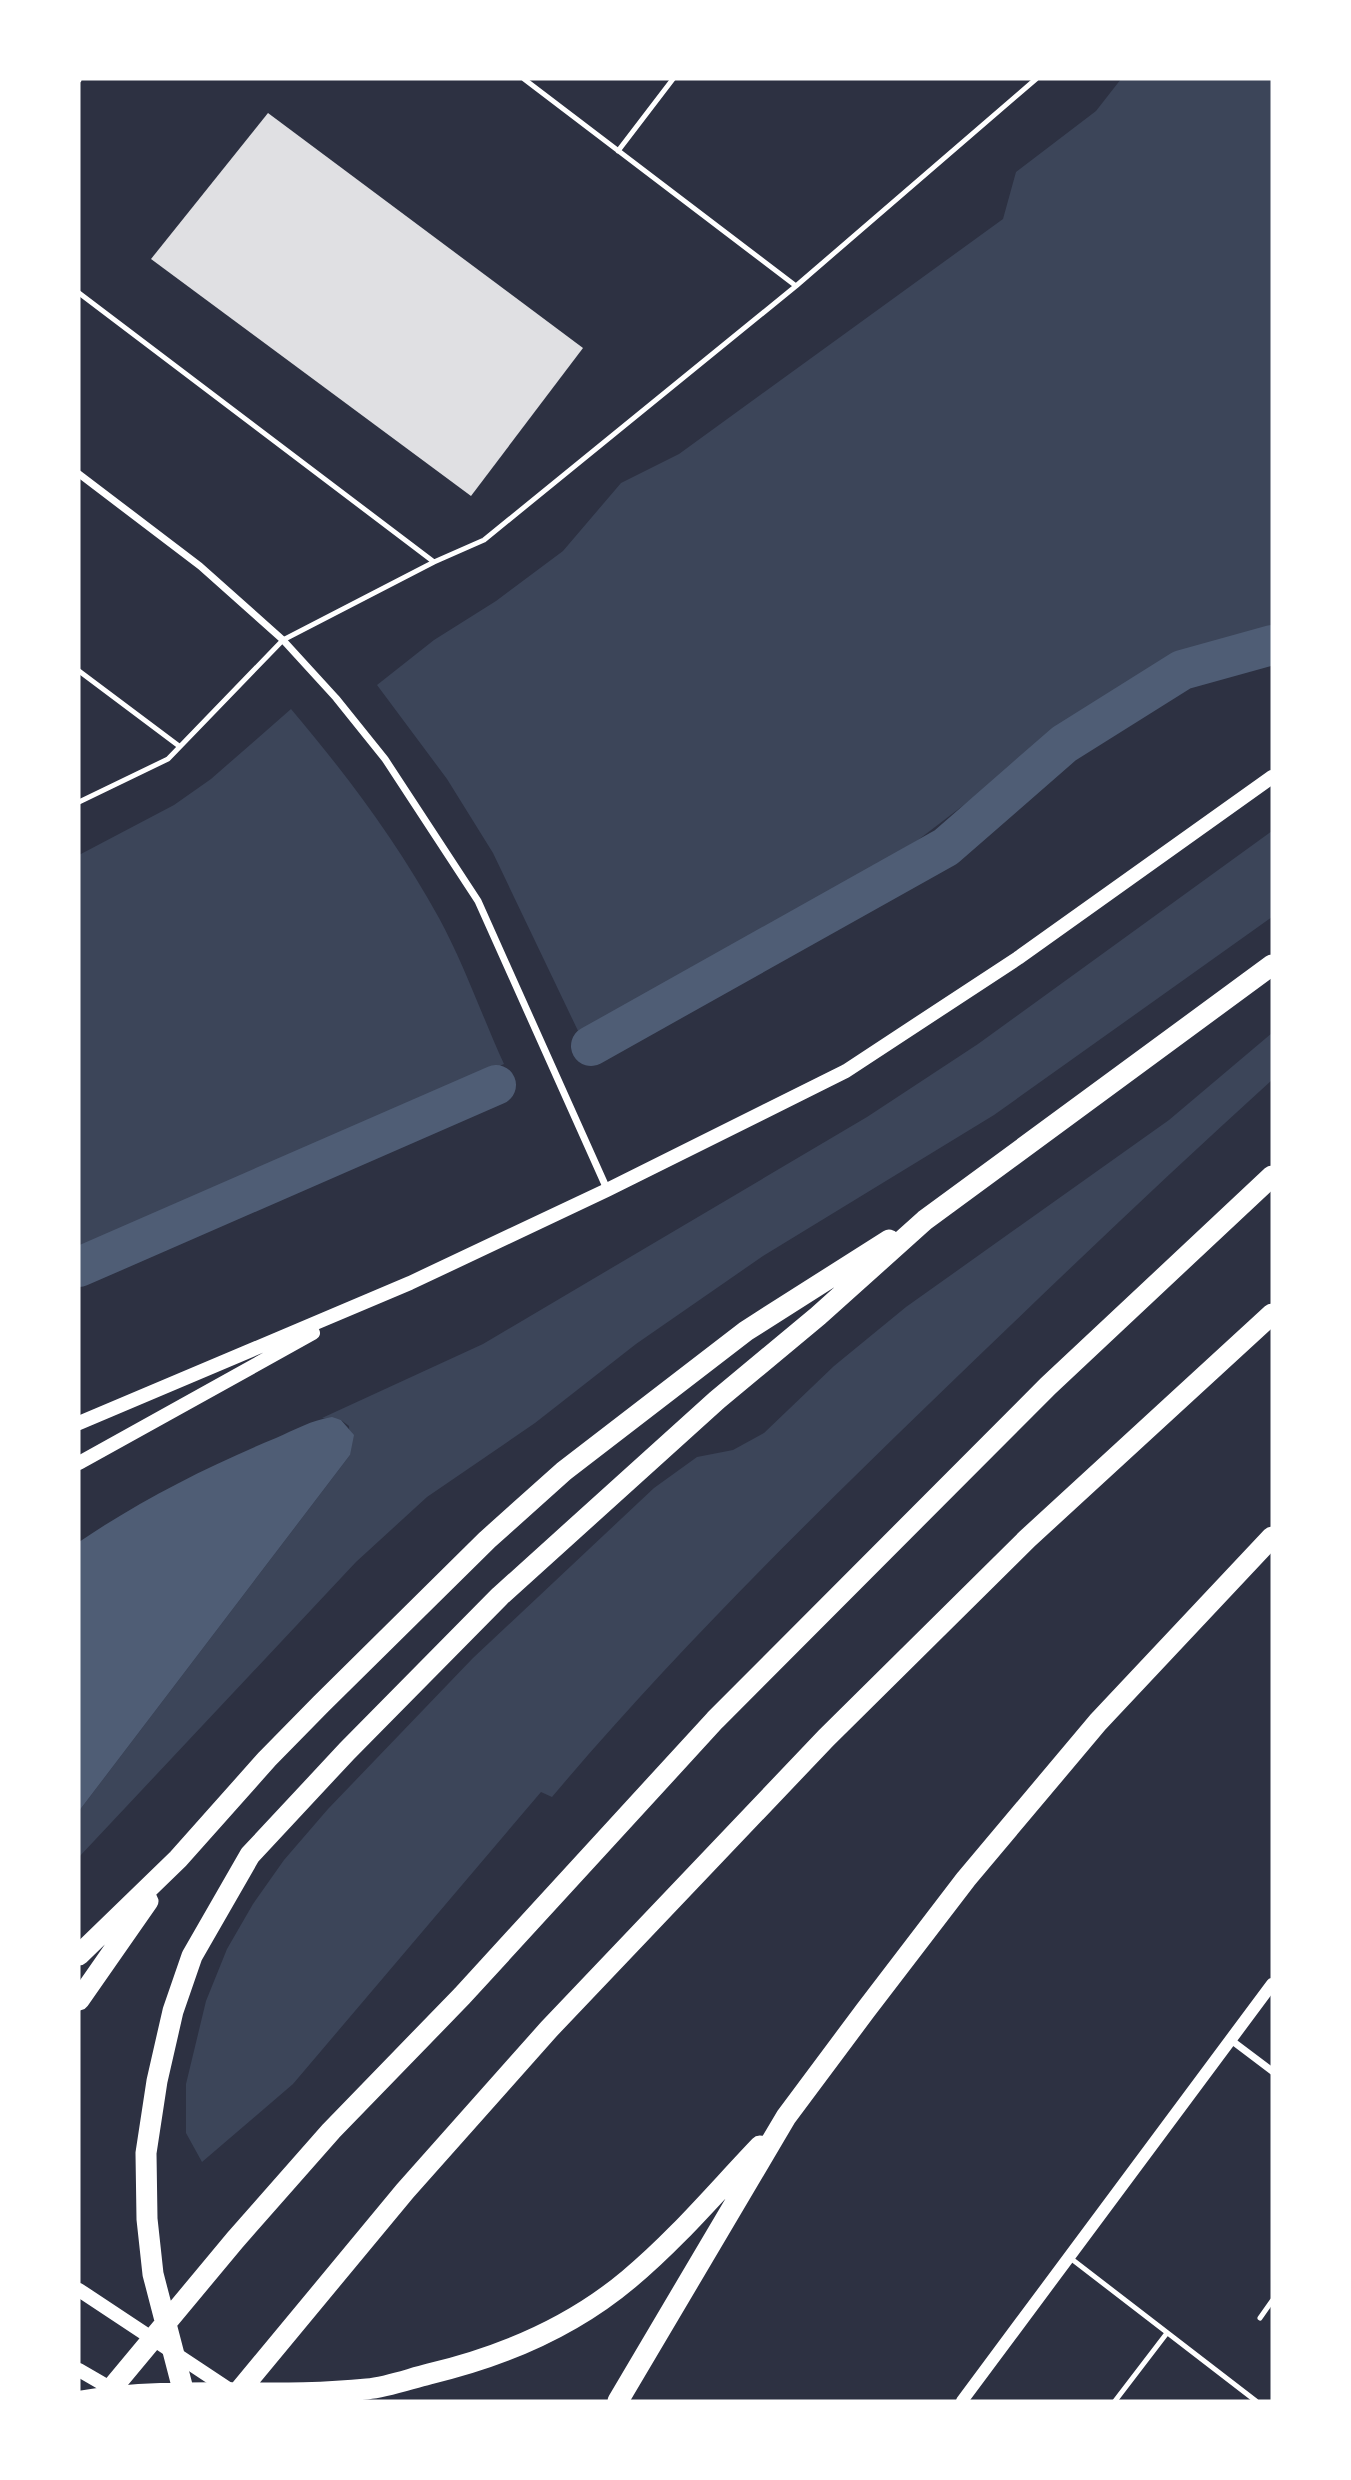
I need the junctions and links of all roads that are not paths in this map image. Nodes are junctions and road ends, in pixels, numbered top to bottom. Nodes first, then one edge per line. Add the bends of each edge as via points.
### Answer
1 (524, 79) edge
2 (673, 79) edge
3 (1035, 79) edge
4 (618, 150) junction
5 (796, 286) junction
6 (79, 293) edge
7 (79, 474) edge
8 (434, 562) junction
9 (283, 640) junction
10 (79, 671) edge
11 (179, 746) junction
12 (1272, 777) edge
13 (79, 802) edge
14 (1272, 965) edge
15 (1272, 1176) edge
16 (607, 1190) junction
17 (925, 1220) junction
18 (410, 1283) junction
19 (1272, 1314) edge
20 (79, 1423) edge
21 (79, 1463) edge
22 (1272, 1537) edge
23 (178, 1859) junction
24 (79, 1955) edge
25 (1272, 1984) edge
26 (79, 2000) edge
27 (1231, 2040) junction
28 (1272, 2071) edge
29 (786, 2118) junction
30 (1069, 2257) junction
31 (79, 2290) edge
32 (1272, 2301) edge
33 (1260, 2318) dead end
34 (1167, 2333) junction
35 (170, 2348) junction
36 (79, 2370) edge
37 (184, 2396) edge
38 (118, 2399) edge
39 (237, 2399) edge
40 (81, 2401) edge
41 (618, 2401) edge
42 (962, 2401) edge
43 (1115, 2401) edge
44 (1256, 2401) edge

1 - 4 lane
2 - 4 lane
3 - 5 lane
4 - 5 lane
5 - 8 lane via 484,540
6 - 8 lane
7 - 9 street via 200,566
8 - 9 lane
9 - 11 lane
9 - 16 street via 385,759 478,901
10 - 11 lane
11 - 13 lane via 168,759
12 - 16 main road via 1018,958 846,1071
14 - 17 highway
15 - 38 highway via 1048,1385 697,1739 235,2240
16 - 18 main road
17 - 23 highway via 746,1331 564,1471 487,1540 312,1713
17 - 35 highway via 607,1496 500,1596 250,1855 192,1956 157,2081 146,2153 147,2219 153,2274
18 - 20 main road
18 - 21 main road
19 - 39 highway via 1027,1539 826,1738 549,2029 405,2191
22 - 29 highway via 1098,1722 967,1879
23 - 24 highway
23 - 26 highway
25 - 27 street
27 - 28 street
27 - 30 street
29 - 39 highway via 654,2257 628,2280 550,2331 463,2366 369,2389
29 - 41 highway
30 - 34 lane
30 - 42 street
31 - 35 main road
32 - 33 lane
34 - 43 lane
34 - 44 lane
35 - 37 highway
35 - 39 main road
36 - 38 main road
37 - 38 highway
37 - 39 highway
38 - 40 highway

